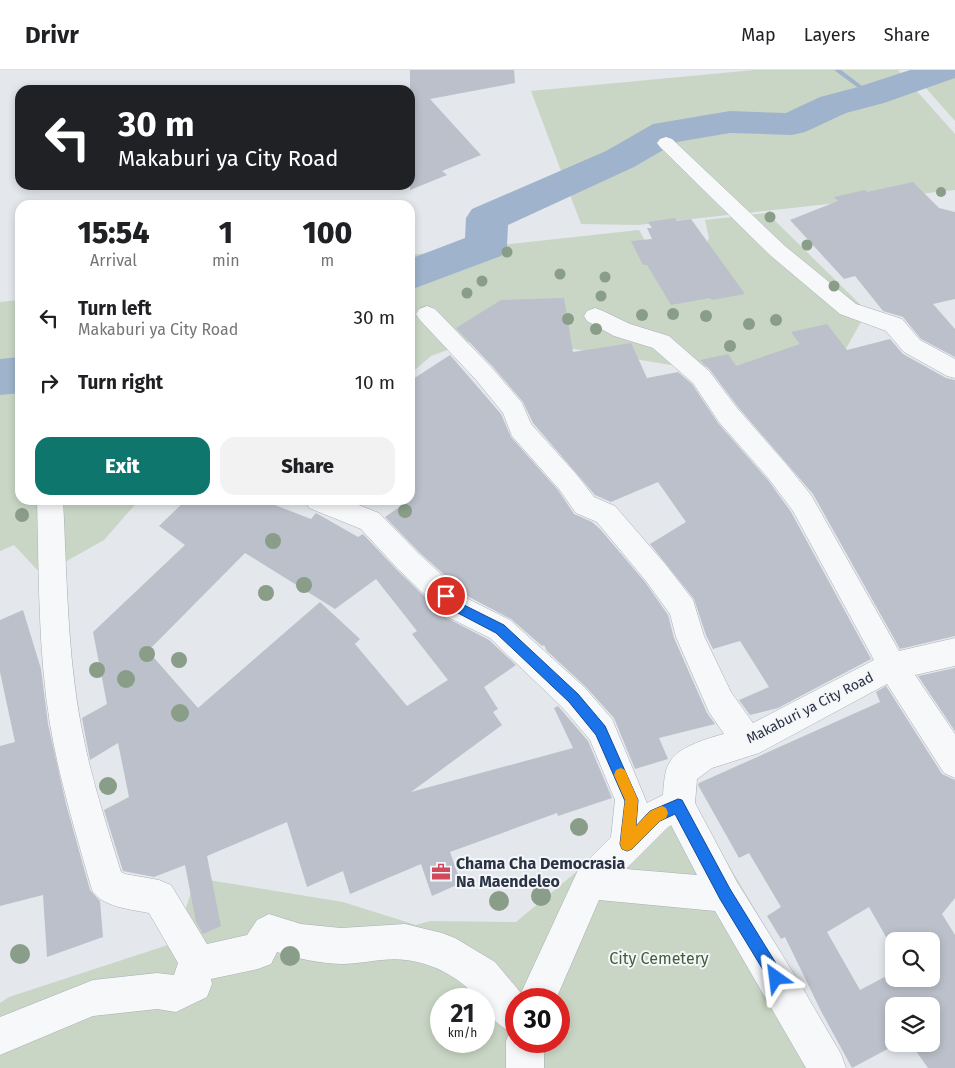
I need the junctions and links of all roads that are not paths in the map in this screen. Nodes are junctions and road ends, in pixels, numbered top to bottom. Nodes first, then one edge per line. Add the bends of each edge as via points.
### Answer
1 (666, 143) dead end
2 (427, 314) dead end
3 (595, 316) dead end
4 (955, 370) edge
5 (50, 505) edge
6 (330, 505) edge
7 (955, 652) edge
8 (892, 666) junction
9 (748, 742) junction
10 (955, 762) edge
11 (678, 805) junction
12 (627, 844) junction
13 (590, 882) junction
14 (725, 894) junction
15 (198, 964) junction
16 (542, 988) edge
17 (505, 1002) edge
18 (0, 1036) edge
19 (525, 1053) edge
20 (525, 1068) edge
21 (827, 1068) edge

1 - 4 street via 778,251 848,309 894,325 912,346
2 - 9 street via 502,395 513,409 521,429 585,505 606,514 656,572 683,610 690,637 720,702
3 - 8 street via 622,330 661,342 701,377 728,415 750,437 802,503
5 - 15 street via 61,695 71,755 107,883 121,891 159,897
6 - 12 street via 370,521 458,608 500,629 574,698 601,730 631,800
7 - 8 street, Makaburi ya City Road
8 - 9 street, Makaburi ya City Road
8 - 10 street
9 - 11 street, Makaburi ya City Road via 704,755 682,771
11 - 12 street via 655,816
11 - 14 street
12 - 13 street
13 - 14 street
13 - 16 street
14 - 21 street
15 - 17 street via 258,951 269,932 301,942 340,946 405,942 442,952 482,975
15 - 18 street via 192,972 194,984 176,994 157,991 93,998
19 - 20 street

